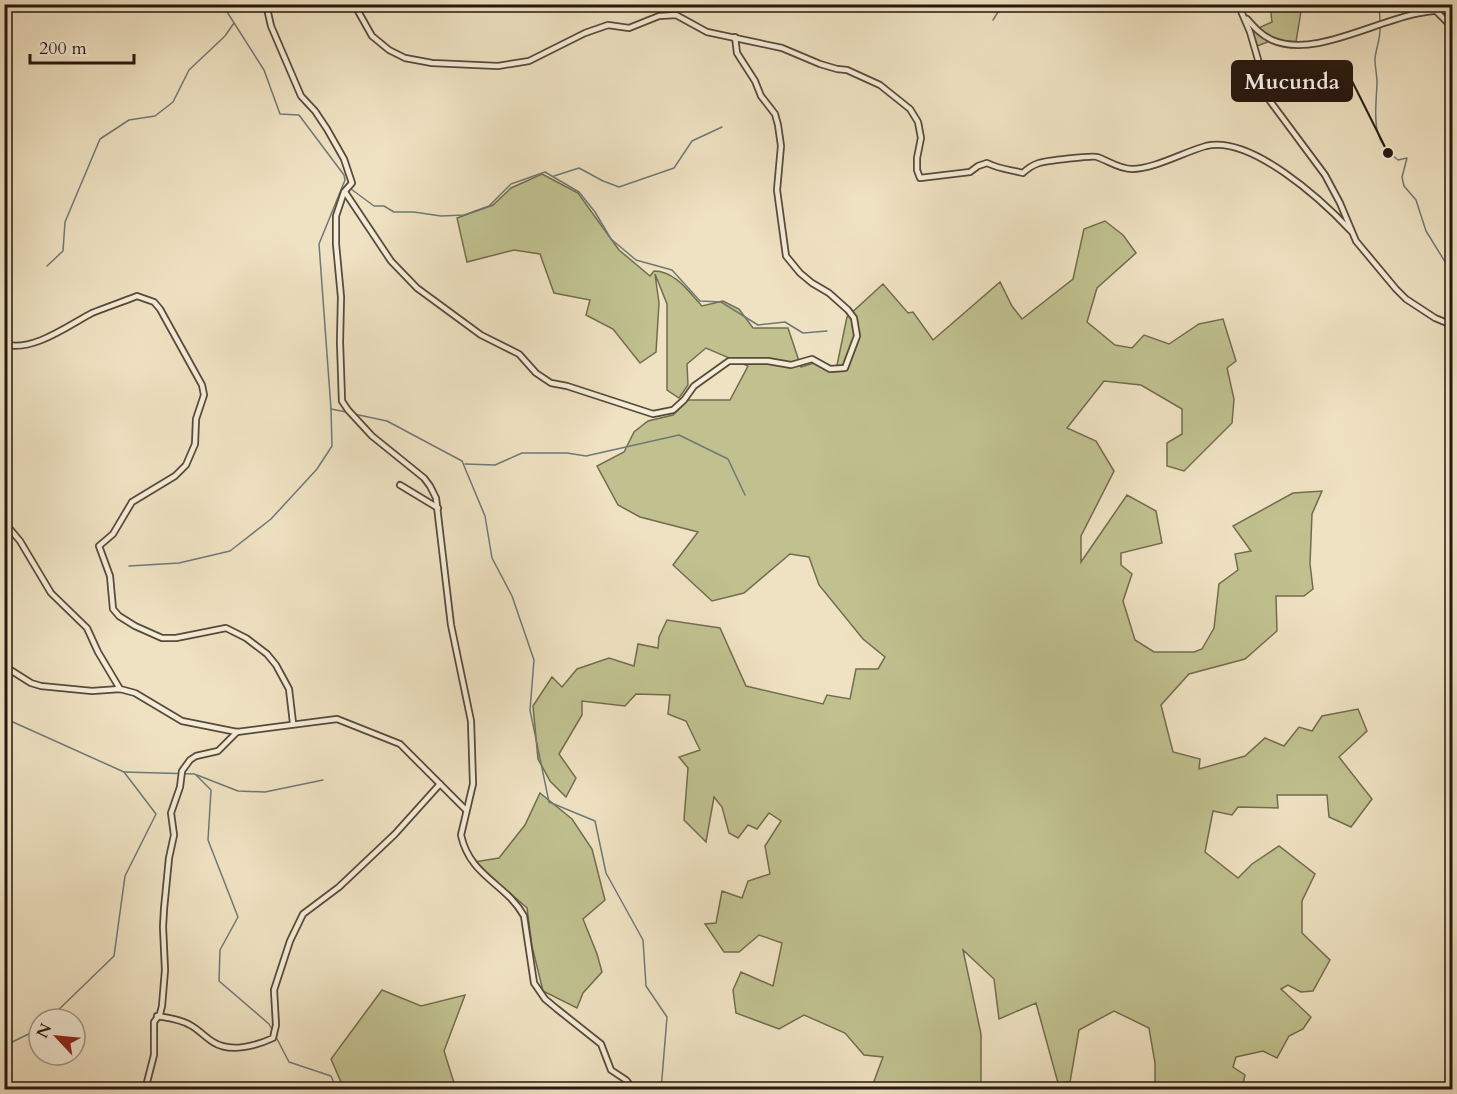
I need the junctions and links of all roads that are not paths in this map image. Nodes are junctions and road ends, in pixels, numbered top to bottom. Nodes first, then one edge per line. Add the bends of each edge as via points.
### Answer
1 (266, 4) edge
2 (354, 4) edge
3 (1238, 4) edge
4 (1435, 10) junction
5 (1452, 11) edge
6 (1244, 17) junction
7 (1452, 27) edge
8 (735, 37) junction
9 (345, 191) junction
10 (1351, 231) junction
11 (1452, 325) edge
12 (4, 345) edge
13 (400, 485) dead end
14 (438, 508) junction
15 (4, 522) edge
16 (4, 666) edge
17 (120, 689) junction
18 (293, 723) junction
19 (237, 732) junction
20 (440, 783) junction
21 (466, 810) junction
22 (157, 1017) junction
23 (145, 1089) edge
24 (634, 1089) edge

1 - 9 street via 271,26 301,96 315,111 344,159 352,183
2 - 8 street via 372,36 389,50 413,61 432,63 498,66 530,62 608,25 629,28 672,14 707,32
3 - 6 street
4 - 5 street
4 - 6 street via 1307,45 1272,40
4 - 7 street
6 - 10 street via 1270,101 1325,175
8 - 9 street via 737,53 778,125 781,146 777,190 786,256 800,273 829,293 854,318 857,336 845,368 830,369 812,359 791,365 729,361 694,386 673,410 653,414 551,383 519,354 480,335 417,288 391,261
8 - 10 street via 847,70 892,93 918,122 920,178 970,172 987,163 1023,173 1040,163 1092,156 1132,169 1221,145 1247,151 1291,177
9 - 14 street via 336,216 342,401 372,436 424,478 434,492
10 - 11 street via 1365,254 1396,289 1419,309
12 - 18 street via 41,341 137,296 154,302 160,309 204,395 196,419 195,444 186,465 132,502 113,534 99,546 110,576 113,609 135,626 162,638 226,628 246,638 272,658 289,689
13 - 14 street
14 - 21 street via 451,625 471,721 474,778
15 - 17 street via 51,593 87,628
16 - 17 street via 31,683 51,688
17 - 19 street via 135,693 183,721
18 - 19 street
18 - 20 street via 346,721 400,744
19 - 22 street via 218,751 196,756 182,771 171,813 174,835 163,927 165,970
20 - 21 street
20 - 22 street via 395,834 339,887 303,914 274,990 273,1038 240,1047 216,1044 190,1025
21 - 24 street via 461,835 469,857 524,916 534,983 545,999 601,1044 611,1070
22 - 23 street via 154,1055

